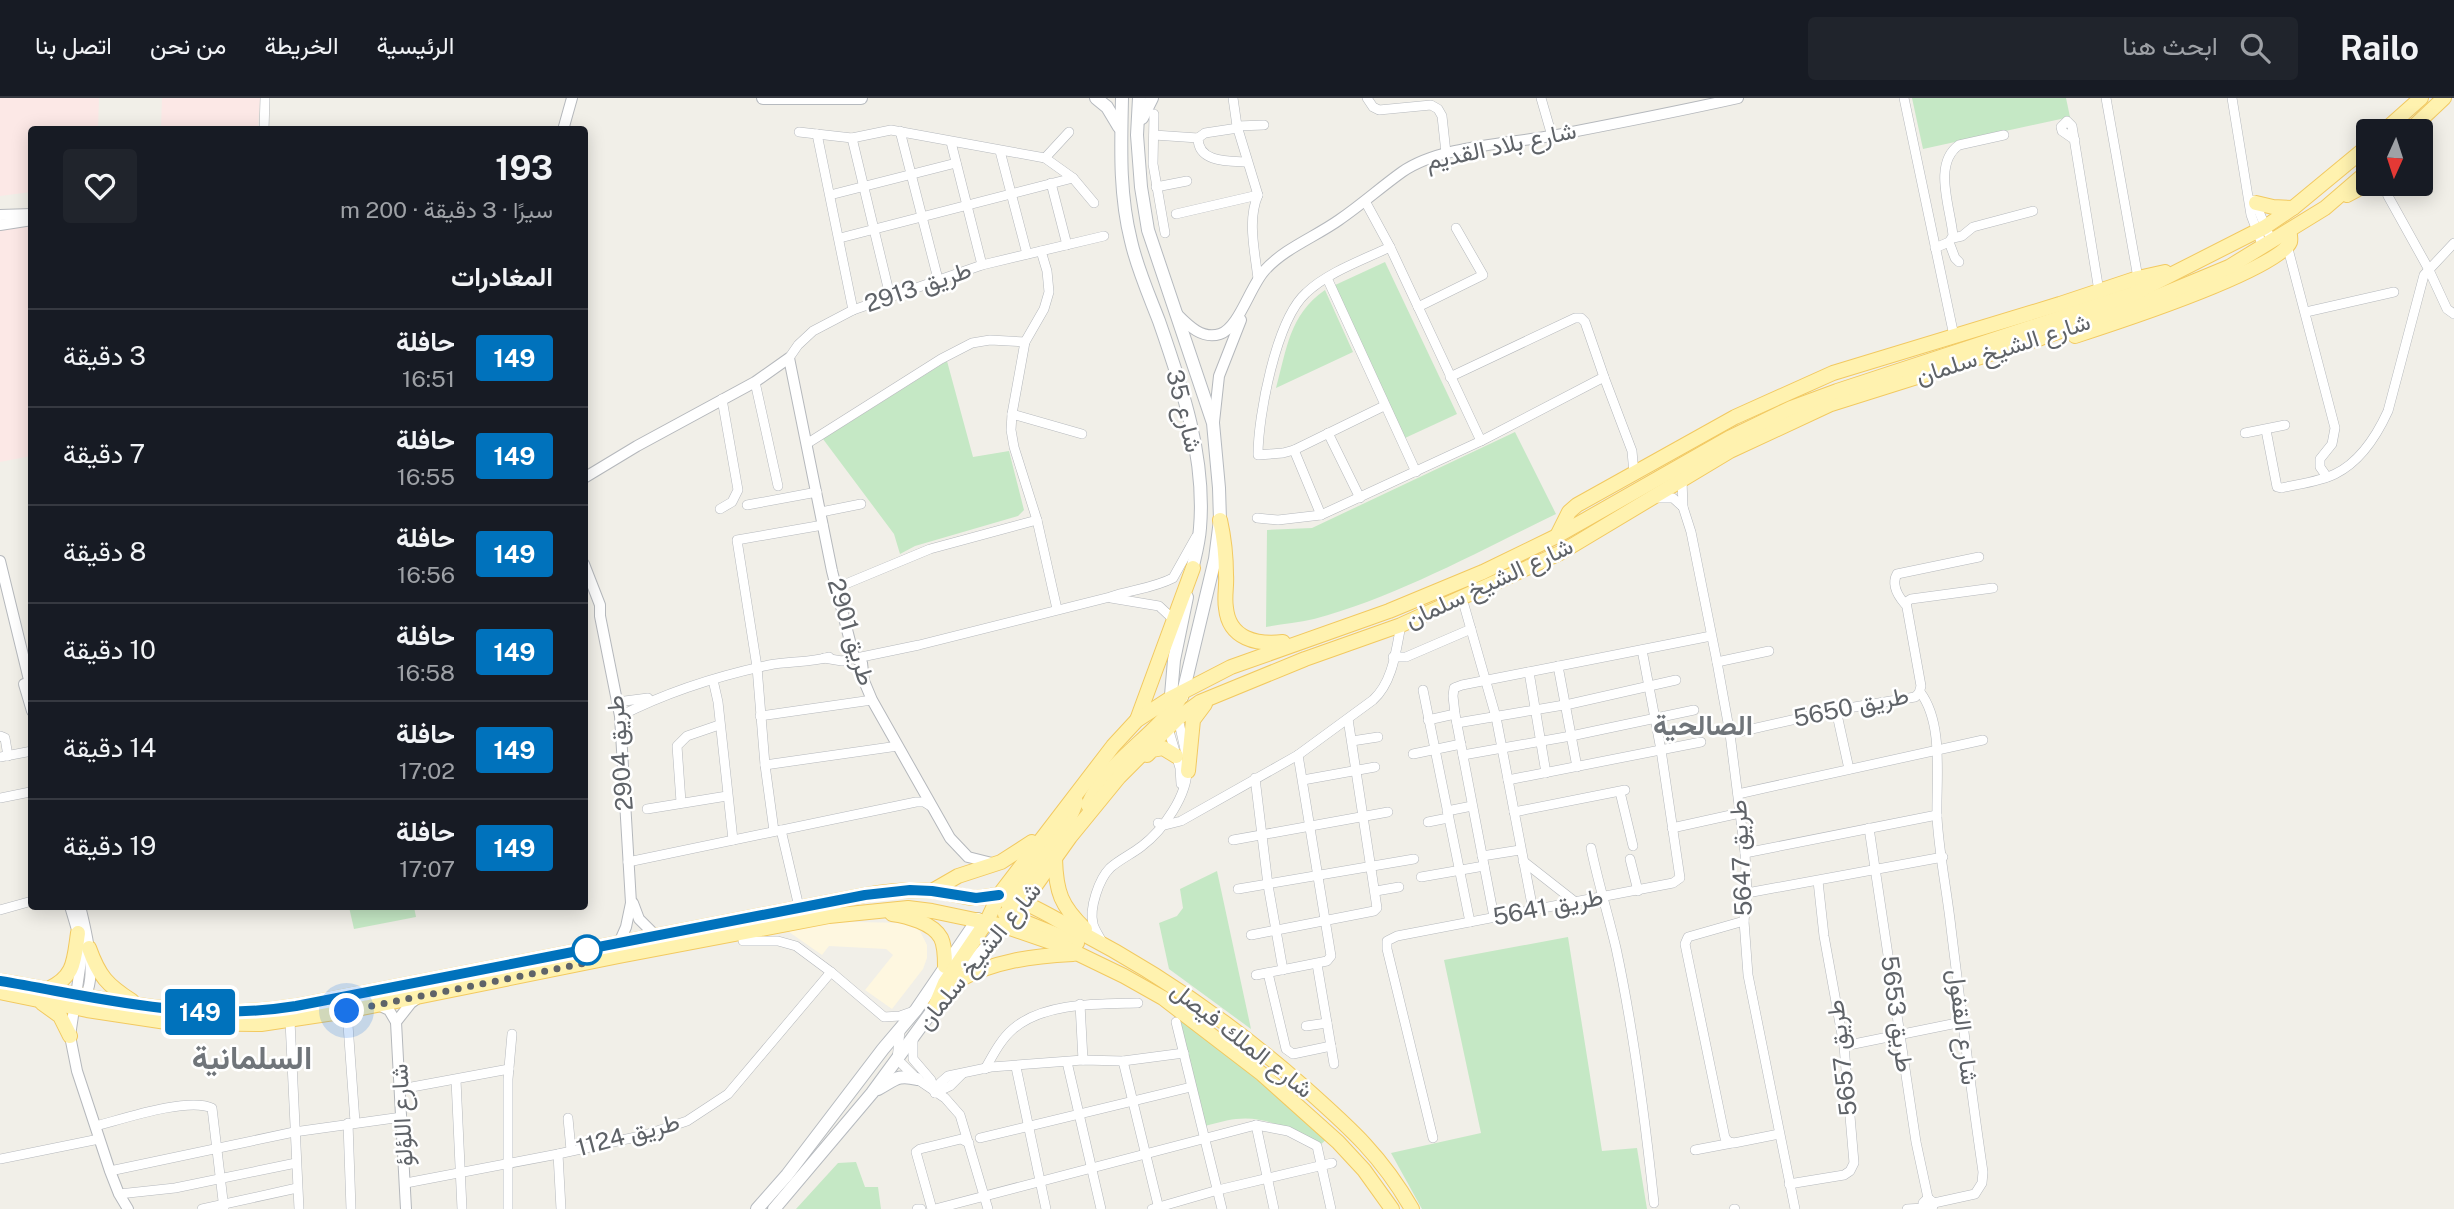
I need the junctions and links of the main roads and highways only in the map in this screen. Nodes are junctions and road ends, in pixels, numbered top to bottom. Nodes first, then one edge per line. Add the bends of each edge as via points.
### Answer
1 (763, 98) edge
2 (860, 98) edge
3 (1096, 98) edge
4 (1122, 98) edge
5 (1139, 98) edge
6 (1152, 98) edge
7 (2421, 98) edge
8 (2444, 98) edge
9 (2397, 119) edge
10 (2422, 119) edge
11 (1121, 132) junction
12 (1137, 135) junction
13 (2356, 179) edge
14 (2356, 190) edge
15 (2256, 203) road end
16 (2293, 208) junction
17 (2288, 238) junction
18 (2183, 268) junction
19 (2161, 302) junction
20 (1833, 373) junction
21 (1837, 391) junction
22 (1220, 520) junction
23 (1557, 536) junction
24 (1193, 568) junction
25 (1309, 638) junction
26 (1216, 695) junction
27 (1174, 710) junction
28 (1137, 720) junction
29 (1177, 756) road end
30 (1188, 771) road end
31 (1118, 777) junction
32 (1080, 791) junction
33 (1084, 818) junction
34 (1050, 828) junction
35 (1055, 859) junction
36 (932, 891) junction
37 (1000, 910) junction
38 (880, 912) junction
39 (855, 913) junction
40 (78, 933) road end
41 (1101, 944) junction
42 (89, 948) road end
43 (1079, 954) junction
44 (945, 966) junction
45 (1141, 966) junction
46 (0, 981) edge
47 (957, 981) junction
48 (47, 989) junction
49 (0, 992) edge
50 (25, 995) junction
51 (79, 999) junction
52 (139, 1005) junction
53 (935, 1007) junction
54 (70, 1036) road end
55 (917, 1079) road end
56 (872, 1093) junction
57 (757, 1209) edge
58 (774, 1209) edge
59 (1392, 1209) edge
60 (1412, 1209) edge

1 - 2 main road
3 - 11 main road via 1107,107
4 - 11 main road, شارع 35
5 - 12 main road, شارع 35
6 - 12 main road
7 - 9 main road
8 - 10 main road
11 - 24 main road, شارع 35 via 1121,188 1131,244 1178,376 1194,436 1200,529
12 - 22 main road, شارع 35 via 1149,230 1213,424
13 - 16 main road, شارع الشيخ سلمان
14 - 17 main road
15 - 16 main road
16 - 18 main road, شارع الشيخ سلمان via 2260,230
17 - 19 main road
17 - 19 main road via 2265,262
18 - 20 main road
18 - 21 main road, شارع الشيخ سلمان via 2133,294
19 - 26 main road, شارع الشيخ سلمان via 1903,391 1879,390 1831,404 1730,451 1560,553 1401,625
20 - 21 main road
20 - 23 main road via 1735,417 1577,505
21 - 23 main road, شارع الشيخ سلمان via 1729,438
22 - 25 main road via 1226,608 1238,634 1270,644
22 - 27 main road, شارع 35 via 1208,593
23 - 25 main road, شارع الشيخ سلمان via 1389,611
24 - 27 main road, شارع 35 via 1174,660
24 - 28 main road
25 - 27 main road, شارع الشيخ سلمان via 1231,667
26 - 27 main road, شارع الشيخ سلمان
26 - 30 main road via 1193,720
27 - 28 main road, شارع الشيخ سلمان
27 - 31 main road, شارع الشيخ سلمان
27 - 33 main road via 1101,781
28 - 32 main road, شارع الشيخ سلمان
29 - 31 main road via 1158,748
31 - 33 main road, شارع الشيخ سلمان
32 - 34 main road, شارع الشيخ سلمان
32 - 37 main road via 1071,817
33 - 35 main road, شارع الشيخ سلمان
34 - 36 main road via 1019,853
34 - 37 main road, شارع الشيخ سلمان via 1010,880
35 - 37 main road, شارع الشيخ سلمان
35 - 41 main road via 1061,900
36 - 37 main road via 976,898
36 - 52 main road via 887,892 799,907 276,1009 208,1013
37 - 38 main road via 908,908
37 - 39 main road via 899,897 871,902
37 - 41 main road, شارع الملك فيصل
37 - 43 main road, شارع الملك فيصل
37 - 44 main road, شارع الشيخ سلمان
37 - 45 main road
37 - 47 main road, شارع الشيخ سلمان
37 - 53 main road via 945,983
38 - 39 main road
38 - 44 main road via 905,916 934,930 941,937
39 - 51 main road via 290,1021 173,1023
40 - 48 main road via 71,970 61,983
41 - 45 main road, شارع الملك فيصل
42 - 52 main road via 107,984
43 - 47 main road via 1008,961
43 - 59 main road, شارع الملك فيصل via 1163,998 1262,1074 1338,1142
44 - 57 main road, شارع الشيخ سلمان via 916,1010
45 - 60 main road, شارع الملك فيصل via 1214,1013 1351,1127 1380,1159
46 - 48 main road
47 - 53 main road, شارع الشيخ سلمان
48 - 51 main road
49 - 50 main road
50 - 51 main road
50 - 54 main road via 60,1016
51 - 52 main road
53 - 56 main road, شارع الشيخ سلمان
55 - 56 main road via 904,1075
56 - 58 main road, شارع الشيخ سلمان

